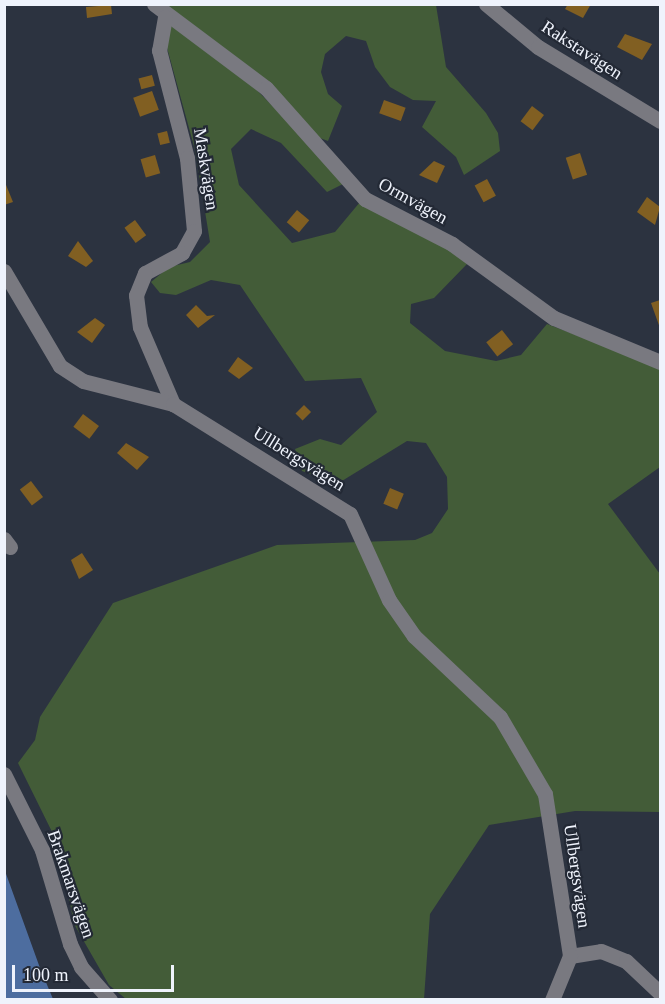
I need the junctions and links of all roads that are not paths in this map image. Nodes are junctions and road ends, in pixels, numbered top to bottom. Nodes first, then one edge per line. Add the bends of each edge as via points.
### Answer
1 (154, 4) edge
2 (486, 4) edge
3 (165, 16) junction
4 (660, 121) edge
5 (4, 272) edge
6 (660, 362) edge
7 (173, 404) junction
8 (4, 774) edge
9 (570, 956) junction
10 (660, 993) edge
11 (110, 999) edge
12 (552, 999) edge

1 - 3 street, Ormvägen
2 - 4 street, Rakstavägen via 538,46
3 - 6 street, Ormvägen via 266,88 365,199 452,244 554,318
3 - 7 street, Maskvägen via 159,50 187,158 194,231 182,253 145,273 136,295 140,327
5 - 7 street, Ullbergsvägen via 60,366 83,381
7 - 9 street, Ullbergsvägen via 350,514 381,588 414,636 500,717 545,794
8 - 11 street, Brakmarsvägen via 42,850 70,944 81,967
9 - 10 street via 601,951 626,961
9 - 12 street

